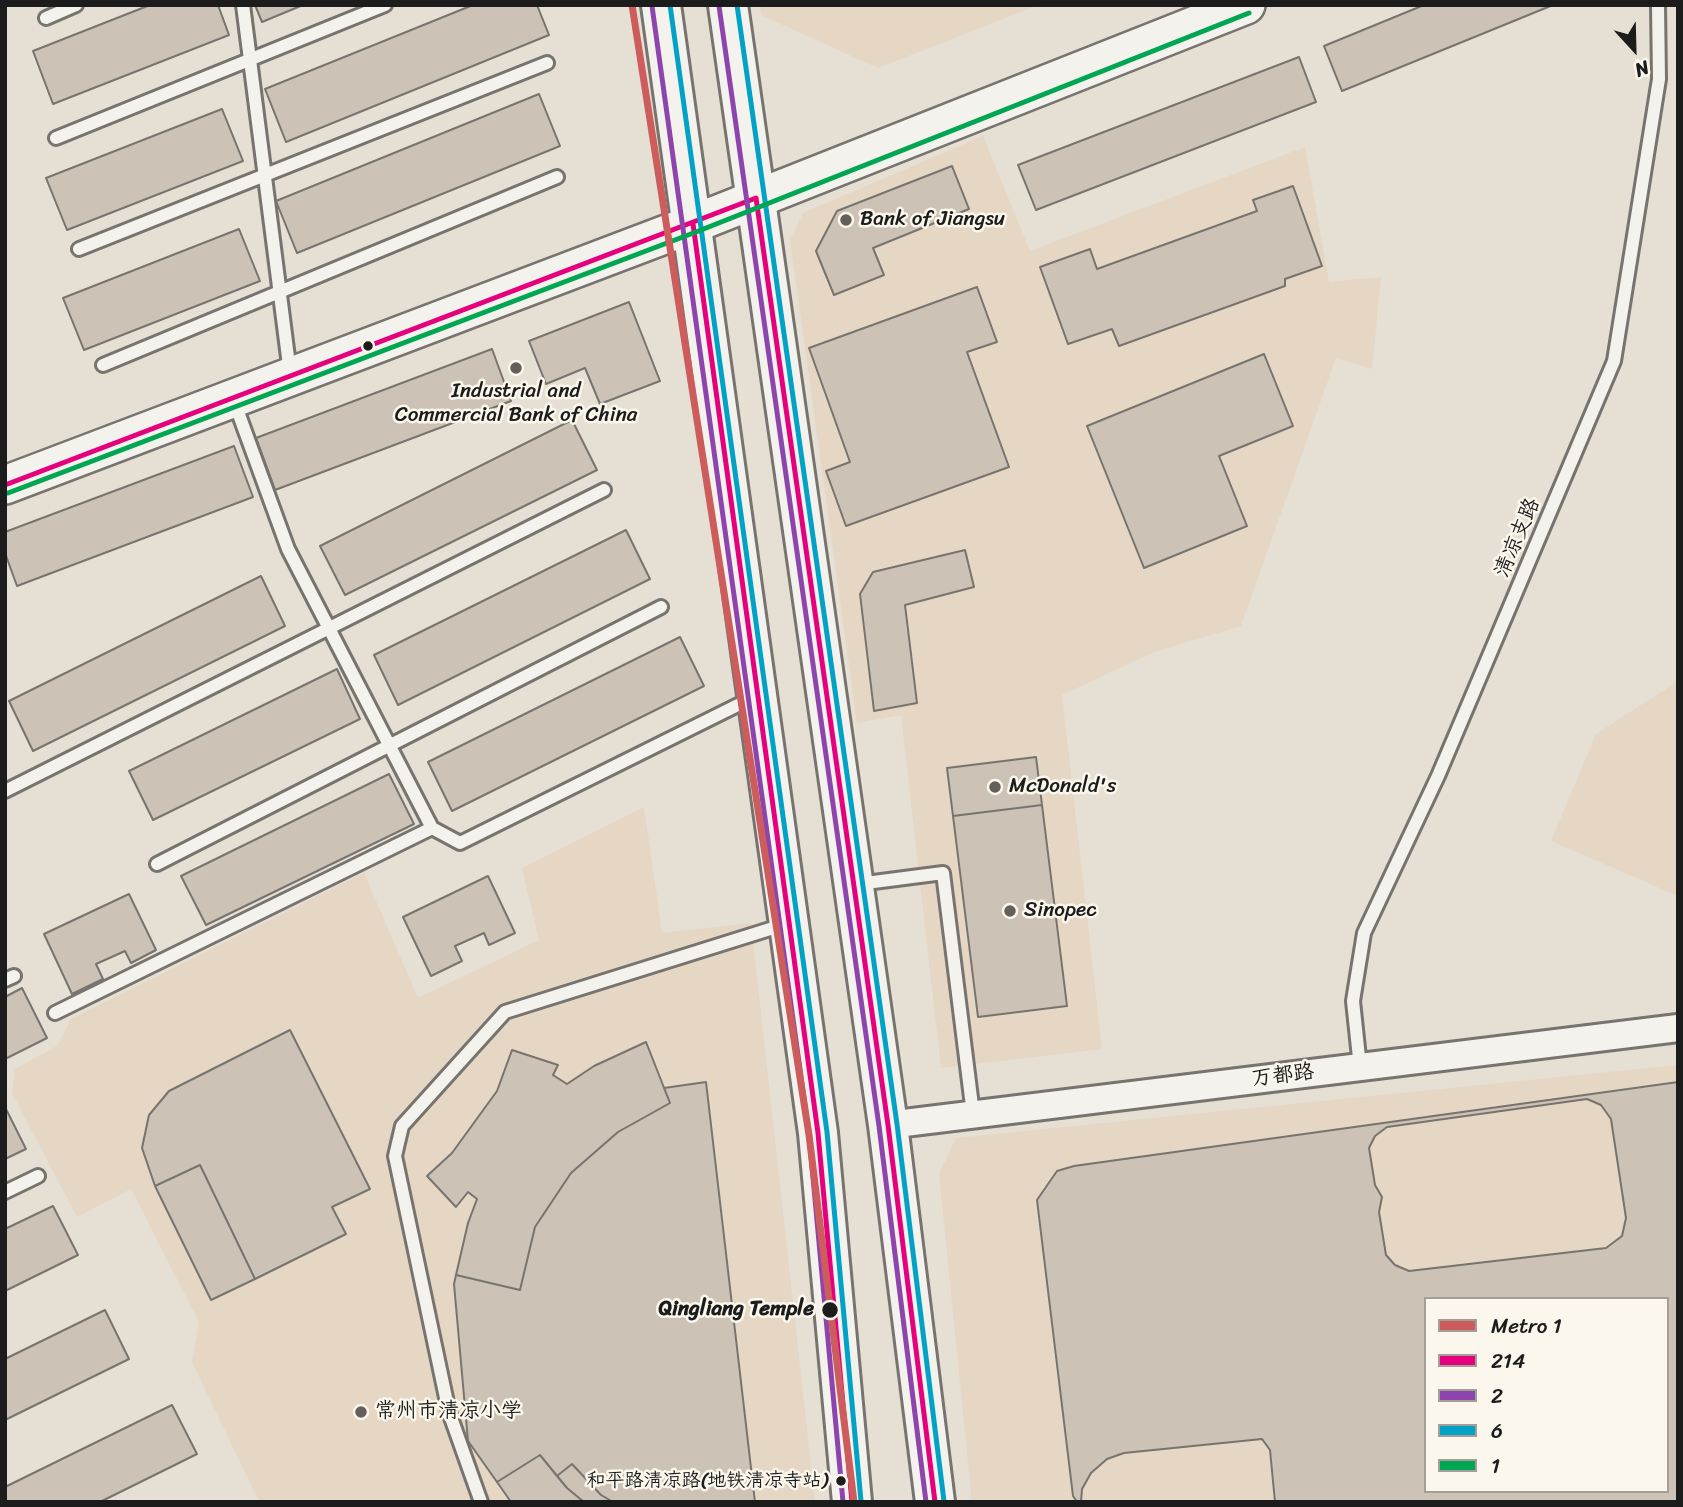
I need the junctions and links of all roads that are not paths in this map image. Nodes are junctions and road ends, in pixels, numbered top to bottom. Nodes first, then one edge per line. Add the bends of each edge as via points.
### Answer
1 (76, 5) edge
2 (243, 5) edge
3 (385, 5) edge
4 (661, 5) edge
5 (728, 5) edge
6 (1246, 5) edge
7 (1658, 5) edge
8 (46, 18) dead end
9 (250, 60) junction
10 (547, 63) dead end
11 (56, 138) dead end
12 (264, 175) junction
13 (557, 177) dead end
14 (756, 198) junction
15 (694, 224) junction
16 (79, 249) dead end
17 (279, 292) junction
18 (103, 365) dead end
19 (290, 377) junction
20 (234, 398) junction
21 (5, 485) edge
22 (604, 490) dead end
23 (661, 607) dead end
24 (330, 629) junction
25 (758, 695) junction
26 (390, 745) junction
27 (5, 791) edge
28 (432, 828) junction
29 (157, 864) dead end
30 (854, 885) junction
31 (789, 923) junction
32 (55, 1013) dead end
33 (1678, 1028) edge
34 (1360, 1067) junction
35 (973, 1114) junction
36 (888, 1125) junction
37 (38, 1176) dead end
38 (5, 1192) edge
39 (481, 1502) edge
40 (852, 1502) edge
41 (935, 1502) edge

1 - 8 lane
2 - 9 lane
3 - 9 lane
4 - 15 main road
5 - 14 main road
6 - 14 main road
7 - 34 lane, 清凉支路 via 1658,79 1614,361 1438,776 1364,933 1353,1001
9 - 11 lane
9 - 12 lane
10 - 12 lane
12 - 16 lane
12 - 17 lane
13 - 17 lane
14 - 15 main road
14 - 30 main road
15 - 19 main road
15 - 25 main road
17 - 18 lane
17 - 19 lane
19 - 20 main road
20 - 21 main road
20 - 24 lane via 288,549
22 - 24 lane
23 - 26 lane
24 - 26 lane
24 - 27 lane
25 - 28 lane via 460,843
25 - 31 main road
26 - 28 lane
26 - 29 lane
28 - 32 lane
30 - 35 lane via 943,873
30 - 36 main road
31 - 39 lane via 505,1012 402,1126 395,1156 449,1412
31 - 40 main road via 818,1133
33 - 34 street, 万都路
34 - 35 street, 万都路
35 - 36 street, 万都路
36 - 41 main road
37 - 38 lane

